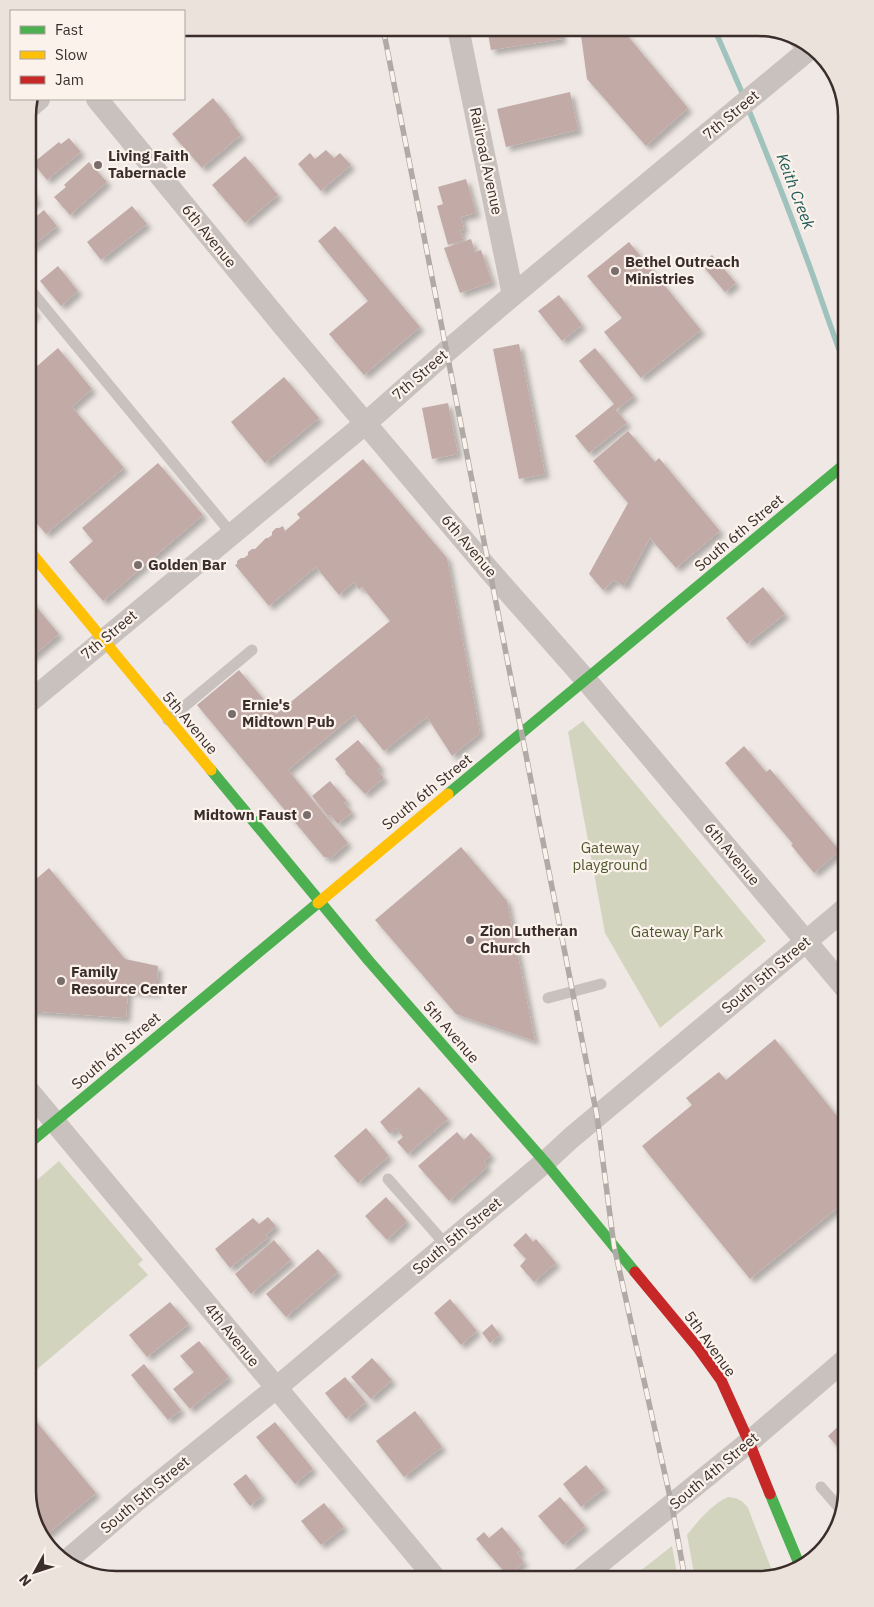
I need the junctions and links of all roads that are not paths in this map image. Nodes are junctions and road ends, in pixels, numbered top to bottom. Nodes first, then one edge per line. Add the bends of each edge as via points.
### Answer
1 (460, 36) edge
2 (800, 49) edge
3 (98, 100) edge
4 (513, 295) junction
5 (36, 297) edge
6 (366, 423) junction
7 (838, 470) edge
8 (230, 534) junction
9 (36, 559) edge
10 (102, 640) junction
11 (252, 650) dead end
12 (586, 680) junction
13 (36, 696) edge
14 (168, 720) junction
15 (319, 901) junction
16 (838, 915) edge
17 (806, 941) junction
18 (838, 979) edge
19 (601, 984) dead end
20 (548, 998) dead end
21 (36, 1100) edge
22 (54, 1122) junction
23 (36, 1137) edge
24 (545, 1162) junction
25 (388, 1179) dead end
26 (446, 1245) junction
27 (838, 1366) edge
28 (276, 1388) junction
29 (750, 1442) junction
30 (821, 1487) dead end
31 (836, 1505) edge
32 (71, 1557) edge
33 (797, 1560) edge
34 (429, 1571) edge
35 (591, 1571) edge

1 - 4 street, Railroad Avenue
2 - 4 street, 7th Street via 756,94
3 - 6 street, 6th Avenue
4 - 6 street, 7th Street
5 - 8 lane
6 - 8 street, 7th Street
6 - 12 street, 6th Avenue
7 - 12 main road, South 6th Street
8 - 10 street, 7th Street
9 - 10 main road, 5th Avenue
10 - 13 street, 7th Street
10 - 14 main road, 5th Avenue
11 - 14 lane
12 - 15 main road, South 6th Street
12 - 17 street, 6th Avenue
14 - 15 main road, 5th Avenue
15 - 22 main road, South 6th Street
15 - 24 main road, 5th Avenue
16 - 17 street, South 5th Street
17 - 18 street, 6th Avenue
17 - 24 street, South 5th Street
19 - 20 lane
21 - 22 street, 4th Avenue
22 - 23 main road, South 6th Street
22 - 28 street, 4th Avenue
24 - 26 street, South 5th Street
24 - 29 main road, 5th Avenue via 698,1348 721,1380
25 - 26 lane
26 - 28 street, South 5th Street
27 - 29 street, South 4th Street
28 - 32 street, South 5th Street
28 - 34 street, 4th Avenue
29 - 33 main road, 5th Avenue
29 - 35 street, South 4th Street
30 - 31 lane

